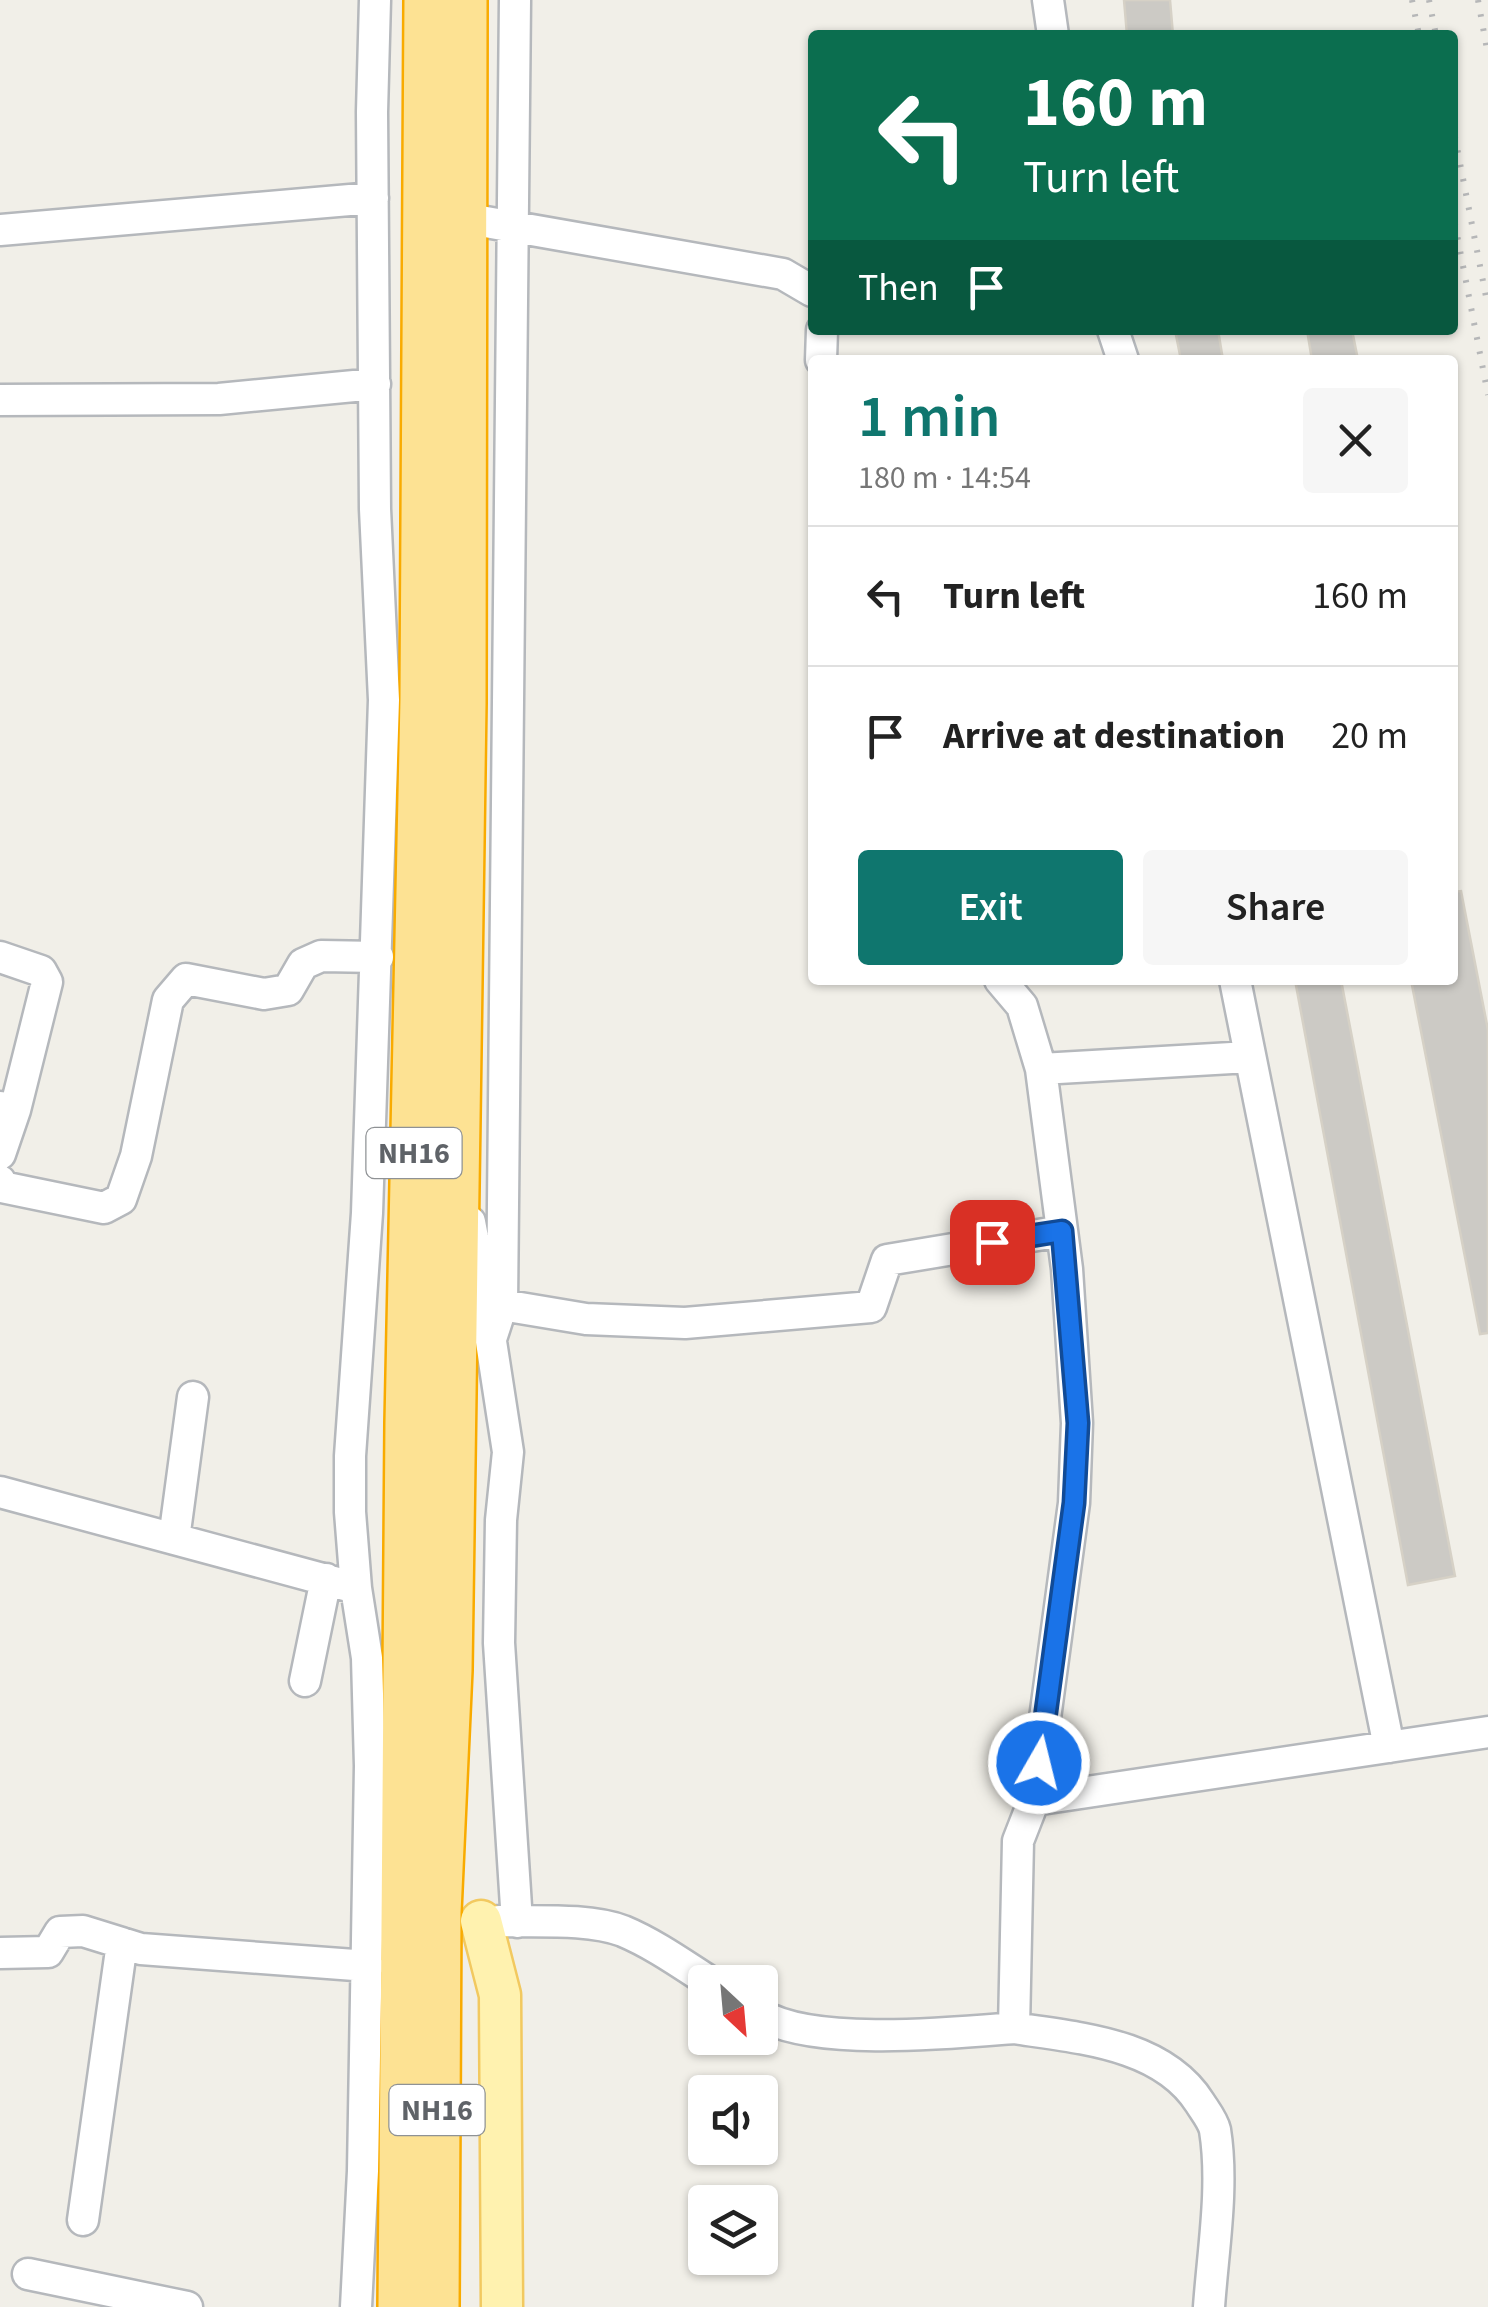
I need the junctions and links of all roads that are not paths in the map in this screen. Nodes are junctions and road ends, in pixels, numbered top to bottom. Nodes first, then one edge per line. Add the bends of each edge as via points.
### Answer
1 (375, 0) edge
2 (427, 0) edge
3 (464, 0) edge
4 (514, 0) edge
5 (1048, 0) edge
6 (1052, 30) edge
7 (373, 198) junction
8 (464, 218) junction
9 (513, 226) junction
10 (0, 230) edge
11 (808, 289) edge
12 (375, 384) junction
13 (0, 400) edge
14 (378, 957) junction
15 (0, 958) edge
16 (1004, 985) edge
17 (1236, 985) edge
18 (1249, 1057) junction
19 (1041, 1070) junction
20 (8, 1108) edge
21 (0, 1154) edge
22 (456, 1156) junction
23 (0, 1180) edge
24 (1062, 1231) junction
25 (502, 1304) junction
26 (491, 1339) junction
27 (193, 1397) dead end
28 (0, 1492) edge
29 (174, 1538) junction
30 (326, 1580) junction
31 (356, 1588) junction
32 (305, 1681) dead end
33 (1488, 1732) edge
34 (1388, 1747) junction
35 (1034, 1800) junction
36 (438, 1912) junction
37 (499, 1921) junction
38 (122, 1943) junction
39 (0, 1953) edge
40 (368, 1966) junction
41 (688, 1968) edge
42 (778, 2020) edge
43 (1014, 2028) junction
44 (83, 2220) dead end
45 (28, 2274) dead end
46 (188, 2307) edge
47 (356, 2307) edge
48 (401, 2307) edge
49 (436, 2307) edge
50 (476, 2307) edge
51 (502, 2307) edge
52 (1210, 2307) edge

1 - 7 street
2 - 48 highway, NH16
3 - 8 highway, NH16
4 - 9 street
5 - 6 street
7 - 10 street
7 - 12 street
8 - 9 street
8 - 22 highway, NH16
9 - 11 street via 783,274
9 - 25 street
12 - 13 street via 219,399
12 - 14 street via 384,700
14 - 23 street via 321,956 303,964 288,990 264,994 186,979 168,1000 121,1200 104,1208 2,1186
14 - 31 street via 350,1456
15 - 20 street via 41,970 46,982
16 - 19 street via 1022,1006
17 - 18 street
18 - 19 street
18 - 34 street
19 - 24 street
20 - 21 street
22 - 26 street
22 - 36 highway, NH16
24 - 25 street via 887,1260 871,1307 685,1322 586,1319
24 - 35 street via 1078,1423 1074,1503
25 - 26 street
26 - 37 street via 508,1452 501,1520
27 - 29 street
28 - 29 street
29 - 30 street
30 - 31 street
30 - 32 street
31 - 40 street via 369,1730
33 - 34 street
34 - 35 street
35 - 43 street via 1018,1841
36 - 37 main road
36 - 49 highway, NH16
37 - 41 street via 619,1930
37 - 50 main road via 475,1998
37 - 51 main road
38 - 39 street via 82,1930 60,1932 48,1952
38 - 40 street
38 - 44 street
40 - 47 street
42 - 43 street via 814,2032 926,2036
43 - 52 street via 1151,2058 1191,2089 1215,2126
45 - 46 street

